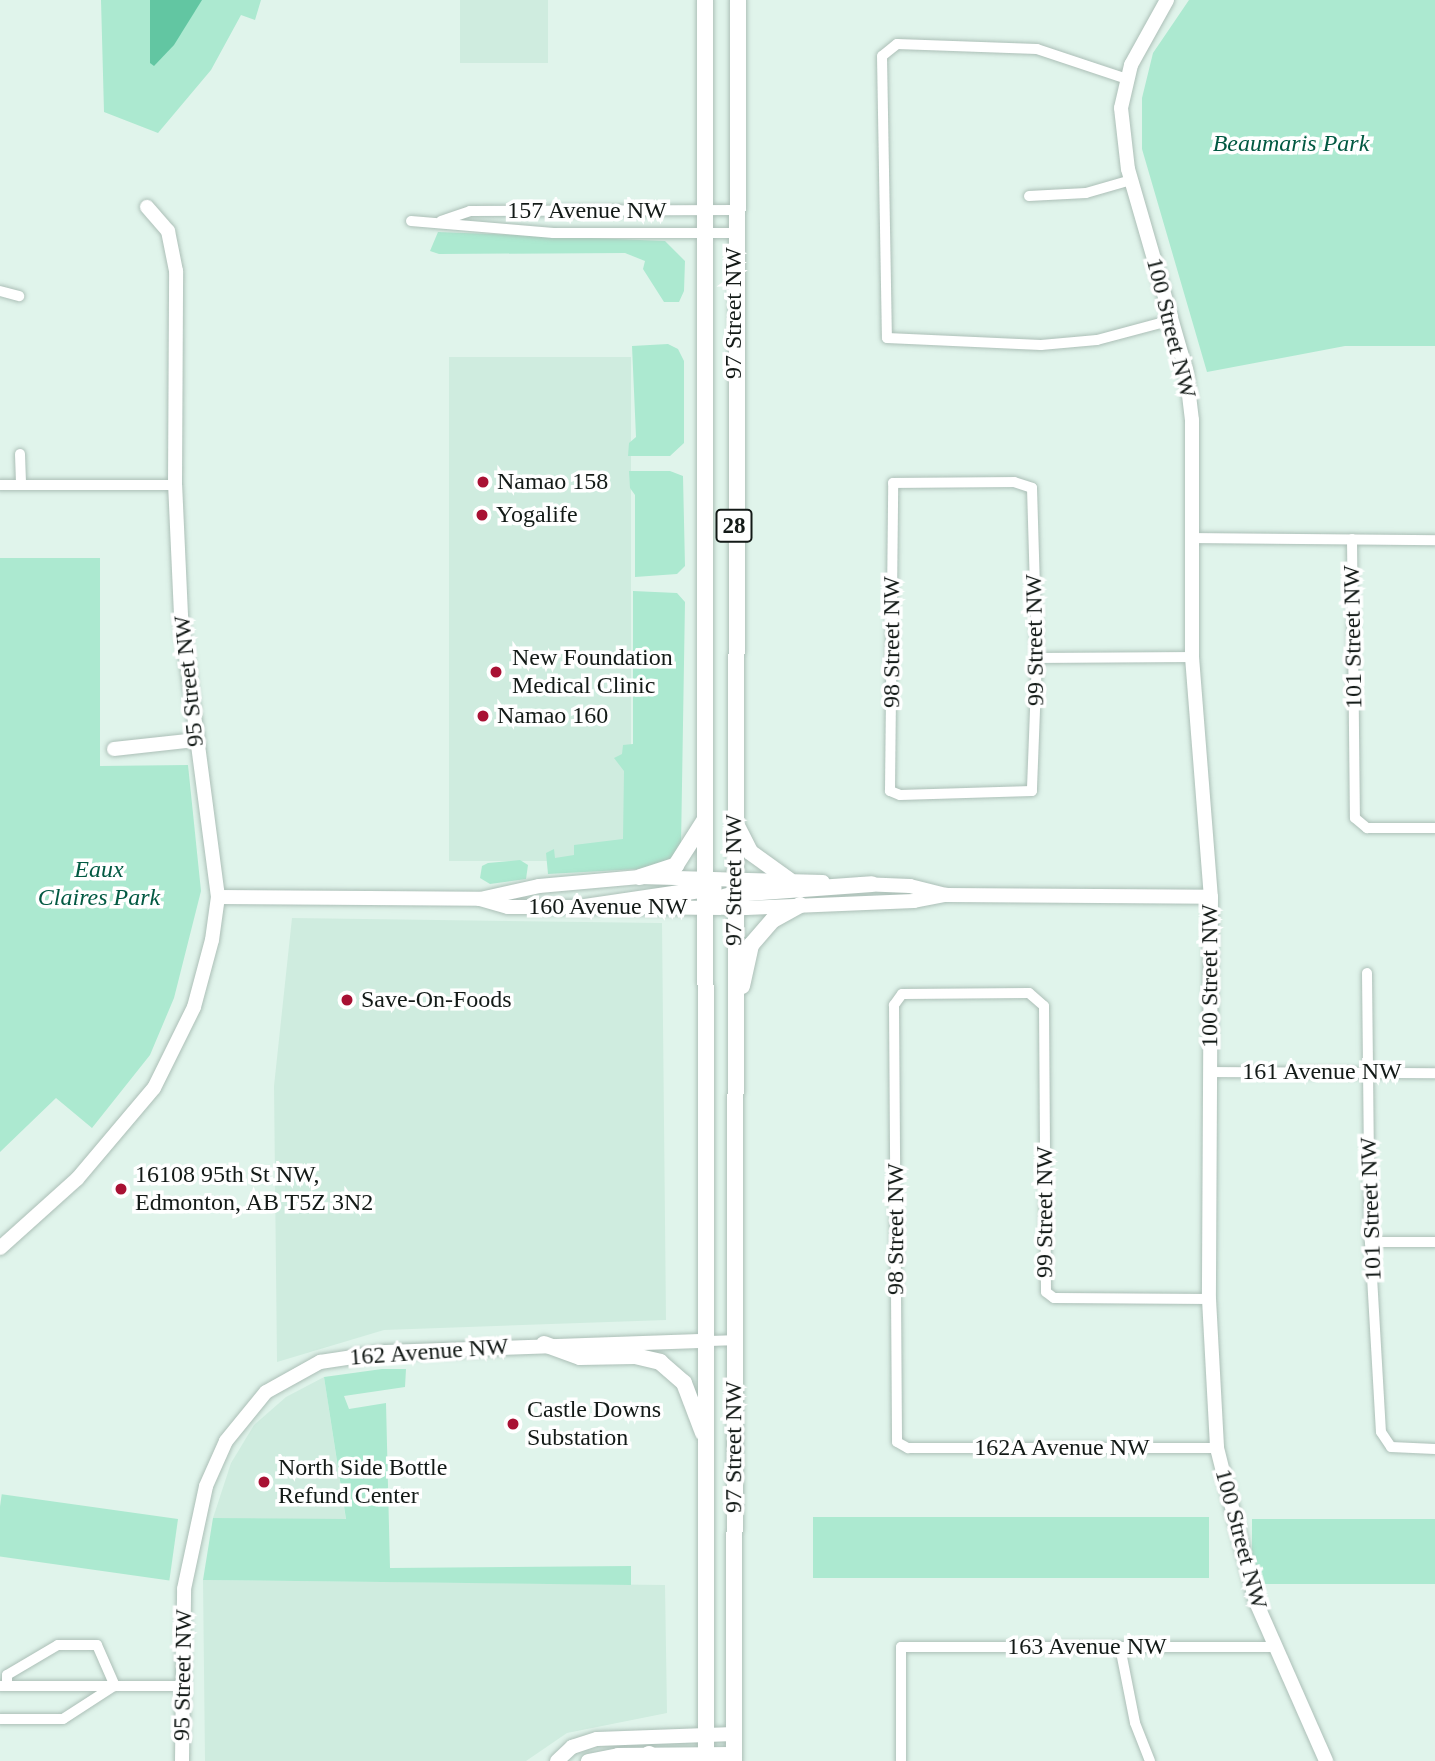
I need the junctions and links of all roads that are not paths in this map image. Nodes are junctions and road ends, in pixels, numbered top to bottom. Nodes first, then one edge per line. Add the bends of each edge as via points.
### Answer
1 (705, 0) edge
2 (738, 0) edge
3 (1167, 0) edge
4 (1127, 79) junction
5 (1131, 180) junction
6 (1029, 196) dead end
7 (147, 207) dead end
8 (705, 210) junction
9 (734, 210) junction
10 (411, 221) dead end
11 (441, 221) junction
12 (734, 233) junction
13 (705, 234) junction
14 (0, 291) edge
15 (19, 296) dead end
16 (1172, 320) junction
17 (20, 454) dead end
18 (893, 483) joint
19 (0, 485) edge
20 (21, 485) junction
21 (175, 485) junction
22 (1193, 538) junction
23 (1352, 539) junction
24 (1435, 540) edge
25 (1192, 657) junction
26 (1037, 658) junction
27 (195, 740) junction
28 (114, 749) dead end
29 (1032, 791) joint
30 (734, 818) junction
31 (705, 819) junction
32 (1435, 828) edge
33 (640, 877) junction
34 (789, 880) junction
35 (872, 884) junction
36 (705, 893) junction
37 (734, 894) junction
38 (946, 895) junction
39 (218, 897) junction
40 (1211, 897) junction
41 (480, 899) junction
42 (800, 905) junction
43 (585, 907) joint
44 (1367, 973) dead end
45 (894, 1005) joint
46 (734, 1030) junction
47 (1209, 1072) junction
48 (1368, 1072) junction
49 (1435, 1073) edge
50 (1370, 1242) junction
51 (1435, 1242) edge
52 (0, 1248) edge
53 (1209, 1299) junction
54 (707, 1340) junction
55 (734, 1340) junction
56 (544, 1344) junction
57 (706, 1442) junction
58 (908, 1448) joint
59 (1217, 1448) junction
60 (1435, 1449) edge
61 (184, 1589) joint
62 (1120, 1647) junction
63 (1274, 1647) junction
64 (3, 1686) edge
65 (115, 1686) junction
66 (183, 1686) junction
67 (0, 1719) edge
68 (707, 1733) junction
69 (734, 1734) junction
70 (706, 1757) edge
71 (734, 1757) edge
72 (655, 1758) edge
73 (182, 1761) edge
74 (557, 1761) edge
75 (588, 1761) edge
76 (901, 1761) edge
77 (1150, 1761) edge
78 (1326, 1761) edge

1 - 8 main road, 97 Street NW
2 - 9 main road, 97 Street NW
3 - 4 street, 100 Street NW
4 - 5 street, 100 Street NW via 1121,108
4 - 16 street via 1037,49 897,44 882,56 887,338 1041,345 1097,340
5 - 6 street via 1086,193
5 - 16 street, 100 Street NW
7 - 21 street, 95 Street NW via 168,232 176,271
8 - 9 street, 157 Avenue NW
8 - 11 street, 157 Avenue NW via 470,211
8 - 13 main road, 97 Street NW
9 - 12 main road, 97 Street NW
10 - 11 street, 157 Avenue NW
11 - 13 street, 157 Avenue NW via 470,229 539,233
12 - 13 street, 157 Avenue NW
12 - 30 main road, 97 Street NW / 28
13 - 31 main road, 97 Street NW
14 - 15 street
16 - 22 street, 100 Street NW via 1186,370 1192,419
17 - 20 street
18 - 26 street, 99 Street NW via 1014,482 1032,488
18 - 29 street, 98 Street NW via 890,791 900,795
19 - 20 street
20 - 21 street
21 - 27 street, 95 Street NW via 181,615
22 - 23 street
22 - 25 street, 100 Street NW
23 - 24 street
23 - 32 street, 101 Street NW via 1355,818 1367,828
25 - 26 street
25 - 40 street, 100 Street NW
26 - 29 street, 99 Street NW
27 - 28 street
27 - 39 street, 95 Street NW
30 - 34 main road via 750,852
30 - 37 main road, 97 Street NW
31 - 33 main road via 690,850 676,865
31 - 36 main road, 97 Street NW
33 - 36 street, 160 Avenue NW
33 - 41 street, 160 Avenue NW via 540,886
34 - 35 street, 160 Avenue NW
34 - 37 street, 160 Avenue NW
35 - 37 main road
35 - 38 street, 160 Avenue NW
36 - 37 street, 160 Avenue NW
36 - 37 main road via 710,901
36 - 43 main road
36 - 54 main road, 97 Street NW
37 - 42 street, 160 Avenue NW
37 - 46 main road, 97 Street NW
38 - 40 street, 160 Avenue NW
38 - 42 street, 160 Avenue NW via 914,901
39 - 41 street, 160 Avenue NW
39 - 52 street, 95 Street NW via 204,977 180,1040 154,1088 77,1179
40 - 47 street, 100 Street NW
41 - 43 street, 160 Avenue NW via 508,907
42 - 46 main road via 772,920 751,945
44 - 48 street, 101 Street NW
45 - 53 street, 99 Street NW via 902,994 1029,993 1044,1006 1046,1292 1054,1298
45 - 58 street, 98 Street NW via 897,1442
46 - 55 main road, 97 Street NW
47 - 48 street, 161 Avenue NW
47 - 53 street, 100 Street NW
48 - 49 street, 161 Avenue NW
48 - 50 street, 101 Street NW
50 - 51 street
50 - 60 street, 101 Street NW via 1381,1432 1386,1443 1402,1449
53 - 59 street, 100 Street NW
54 - 55 street, 162 Avenue NW
54 - 56 street, 162 Avenue NW
54 - 57 main road, 97 Street NW
55 - 69 main road, 97 Street NW
56 - 57 main road via 580,1357 635,1356 660,1362 684,1383
56 - 61 street, 162 Avenue NW via 386,1352 320,1362 266,1392 226,1441 206,1486
57 - 68 main road, 97 Street NW
58 - 59 street, 162A Avenue NW
59 - 63 street, 100 Street NW via 1248,1579
61 - 66 street, 95 Street NW
62 - 63 street, 163 Avenue NW
62 - 76 street, 163 Avenue NW via 901,1647
62 - 77 street via 1135,1723
63 - 78 street, 100 Street NW
64 - 65 street
64 - 65 street via 7,1675 58,1645 97,1645
65 - 66 street
65 - 67 street via 63,1719
66 - 73 street, 95 Street NW
68 - 69 street
68 - 70 main road, 97 Street NW
68 - 74 street via 597,1740 572,1747
69 - 71 main road, 97 Street NW
70 - 71 street
70 - 72 street
72 - 75 street

